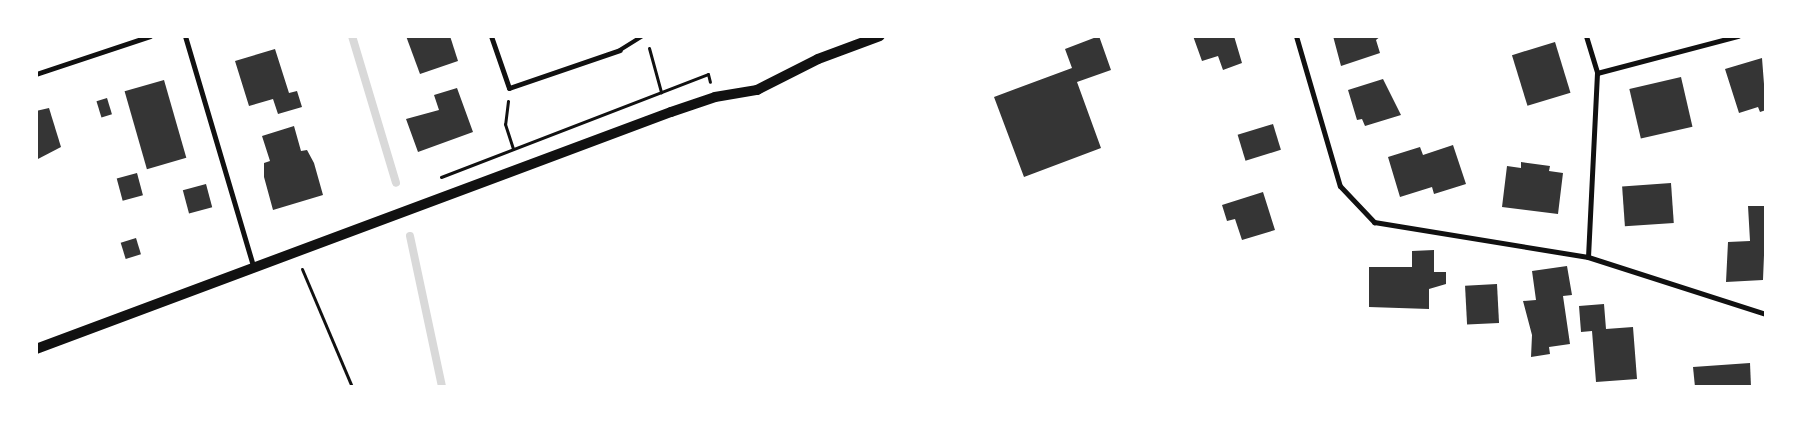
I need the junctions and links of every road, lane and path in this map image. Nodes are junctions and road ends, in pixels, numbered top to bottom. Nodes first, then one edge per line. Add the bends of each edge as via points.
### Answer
1 (150, 36) edge
2 (184, 36) edge
3 (491, 36) edge
4 (642, 36) edge
5 (880, 36) edge
6 (1296, 36) edge
7 (1586, 36) edge
8 (1738, 36) edge
9 (647, 45) dead end
10 (620, 50) joint
11 (1597, 73) junction
12 (36, 74) edge
13 (509, 88) junction
14 (662, 92) dead end
15 (513, 149) dead end
16 (296, 254) junction
17 (1588, 257) junction
18 (254, 269) junction
19 (1766, 314) edge
20 (36, 349) edge
21 (352, 387) edge

1 - 12 street
2 - 18 street
3 - 13 street
4 - 10 lane
5 - 16 main road via 818,59 757,90 715,97
6 - 17 street via 1340,186 1374,222
7 - 11 street
8 - 11 street
9 - 14 path
10 - 13 street
11 - 17 street
13 - 15 path via 505,124
16 - 18 main road
16 - 21 path
17 - 19 street
18 - 20 main road

